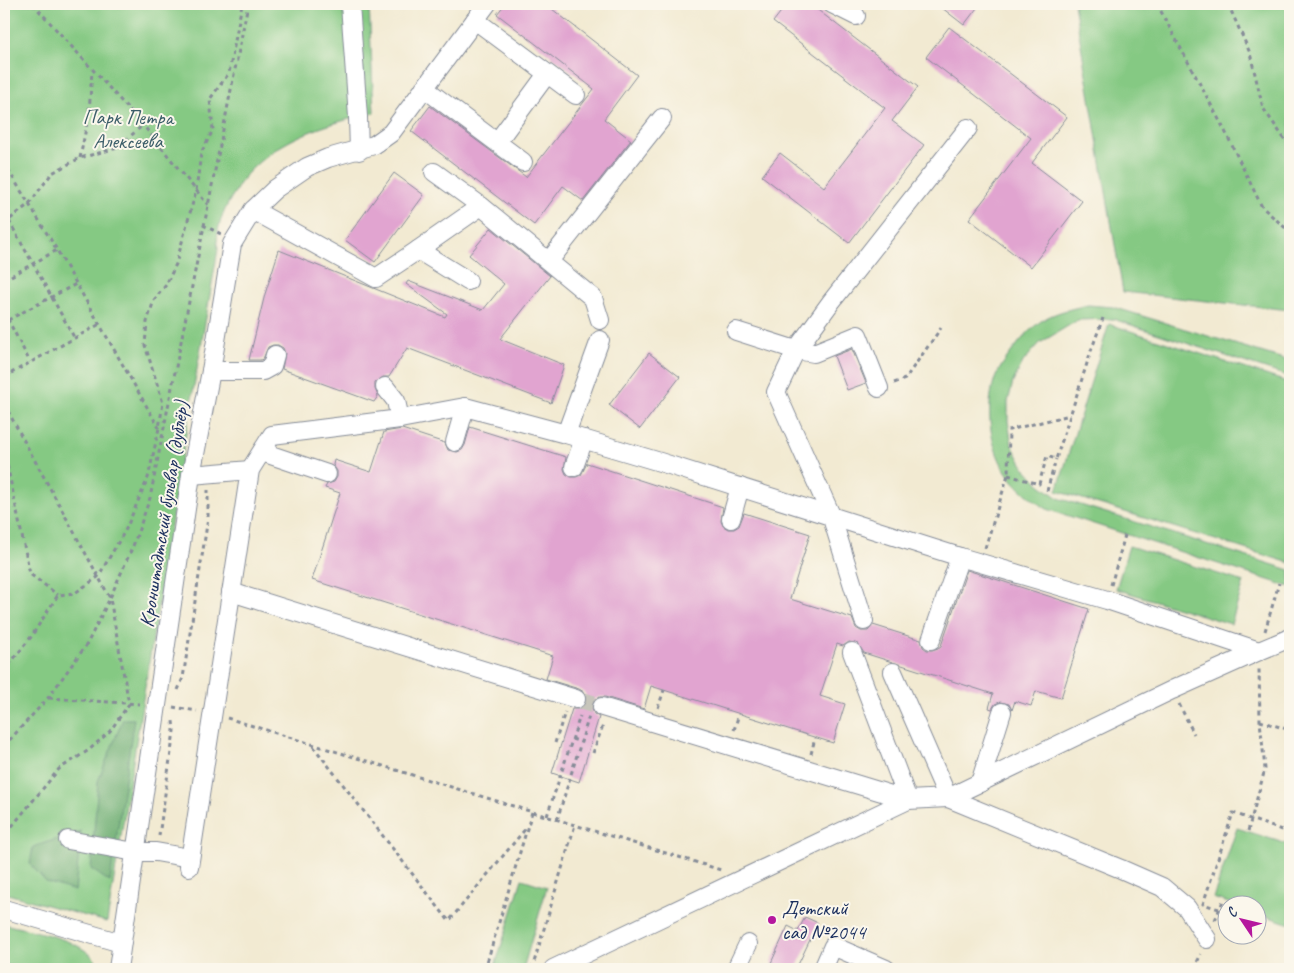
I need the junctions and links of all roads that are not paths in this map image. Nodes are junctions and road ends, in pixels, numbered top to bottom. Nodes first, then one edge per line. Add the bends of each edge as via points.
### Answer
1 (350, 4) edge
2 (488, 4) edge
3 (832, 4) edge
4 (856, 16) dead end
5 (475, 20) junction
6 (547, 74) junction
7 (424, 88) junction
8 (576, 95) dead end
9 (662, 118) dead end
10 (968, 128) dead end
11 (497, 142) junction
12 (367, 148) junction
13 (523, 162) dead end
14 (434, 172) dead end
15 (481, 206) junction
16 (253, 210) junction
17 (418, 250) junction
18 (549, 260) junction
19 (468, 281) dead end
20 (600, 320) dead end
21 (736, 331) dead end
22 (600, 340) dead end
23 (796, 350) junction
24 (274, 365) dead end
25 (211, 371) junction
26 (385, 387) dead end
27 (879, 388) road end
28 (465, 407) junction
29 (400, 418) junction
30 (566, 434) junction
31 (584, 439) junction
32 (454, 442) dead end
33 (262, 452) junction
34 (574, 467) dead end
35 (250, 470) junction
36 (328, 474) dead end
37 (191, 475) junction
38 (740, 487) junction
39 (831, 515) junction
40 (730, 519) dead end
41 (960, 557) junction
42 (231, 592) junction
43 (864, 621) dead end
44 (1290, 638) edge
45 (931, 640) dead end
46 (1259, 651) junction
47 (852, 652) dead end
48 (893, 672) dead end
49 (576, 701) tunnel mouth
50 (600, 709) tunnel mouth
51 (1002, 712) dead end
52 (980, 784) junction
53 (948, 798) junction
54 (908, 800) junction
55 (68, 840) dead end
56 (134, 852) junction
57 (4, 910) edge
58 (1207, 939) dead end
59 (121, 943) junction
60 (748, 944) dead end
61 (118, 969) edge
62 (552, 969) edge
63 (736, 969) edge
64 (823, 969) edge
65 (886, 969) edge

1 - 12 street via 358,116
2 - 5 street
3 - 4 street
5 - 6 street
5 - 7 street
6 - 8 street
6 - 11 street
7 - 11 street
7 - 12 street via 391,133
9 - 18 street
10 - 23 street
11 - 13 street
12 - 16 street, Кронштадтский бульвар (дублёр) via 307,167 275,189
14 - 15 street
15 - 17 street
15 - 18 street
16 - 17 street via 376,278
16 - 25 street, Кронштадтский бульвар (дублёр) via 232,244
17 - 19 street
18 - 20 street via 593,298
21 - 23 street
22 - 30 street
23 - 27 street via 814,353 858,335
23 - 39 street via 776,392
24 - 25 street via 263,371
25 - 37 street, Кронштадтский бульвар (дублёр)
26 - 29 street via 396,401
28 - 29 street
28 - 30 street
28 - 32 street
29 - 33 street via 272,435
30 - 31 street
31 - 34 street
31 - 38 street
33 - 35 street
33 - 36 street
35 - 37 street
35 - 42 street
37 - 56 street, Кронштадтский бульвар (дублёр)
38 - 39 street
38 - 40 street
39 - 41 street
39 - 43 street
41 - 45 street
41 - 46 street via 1107,600
42 - 49 street
42 - 56 street via 189,863 156,852
44 - 46 street
46 - 52 street
47 - 54 street
48 - 53 street
50 - 54 street
51 - 52 street
52 - 53 street
53 - 54 street
53 - 58 street via 1162,887 1187,908
54 - 62 street
55 - 56 street
56 - 59 street, Кронштадтский бульвар (дублёр)
57 - 59 street
59 - 61 street, Кронштадтский бульвар (дублёр)
60 - 63 street
64 - 65 street via 833,946

